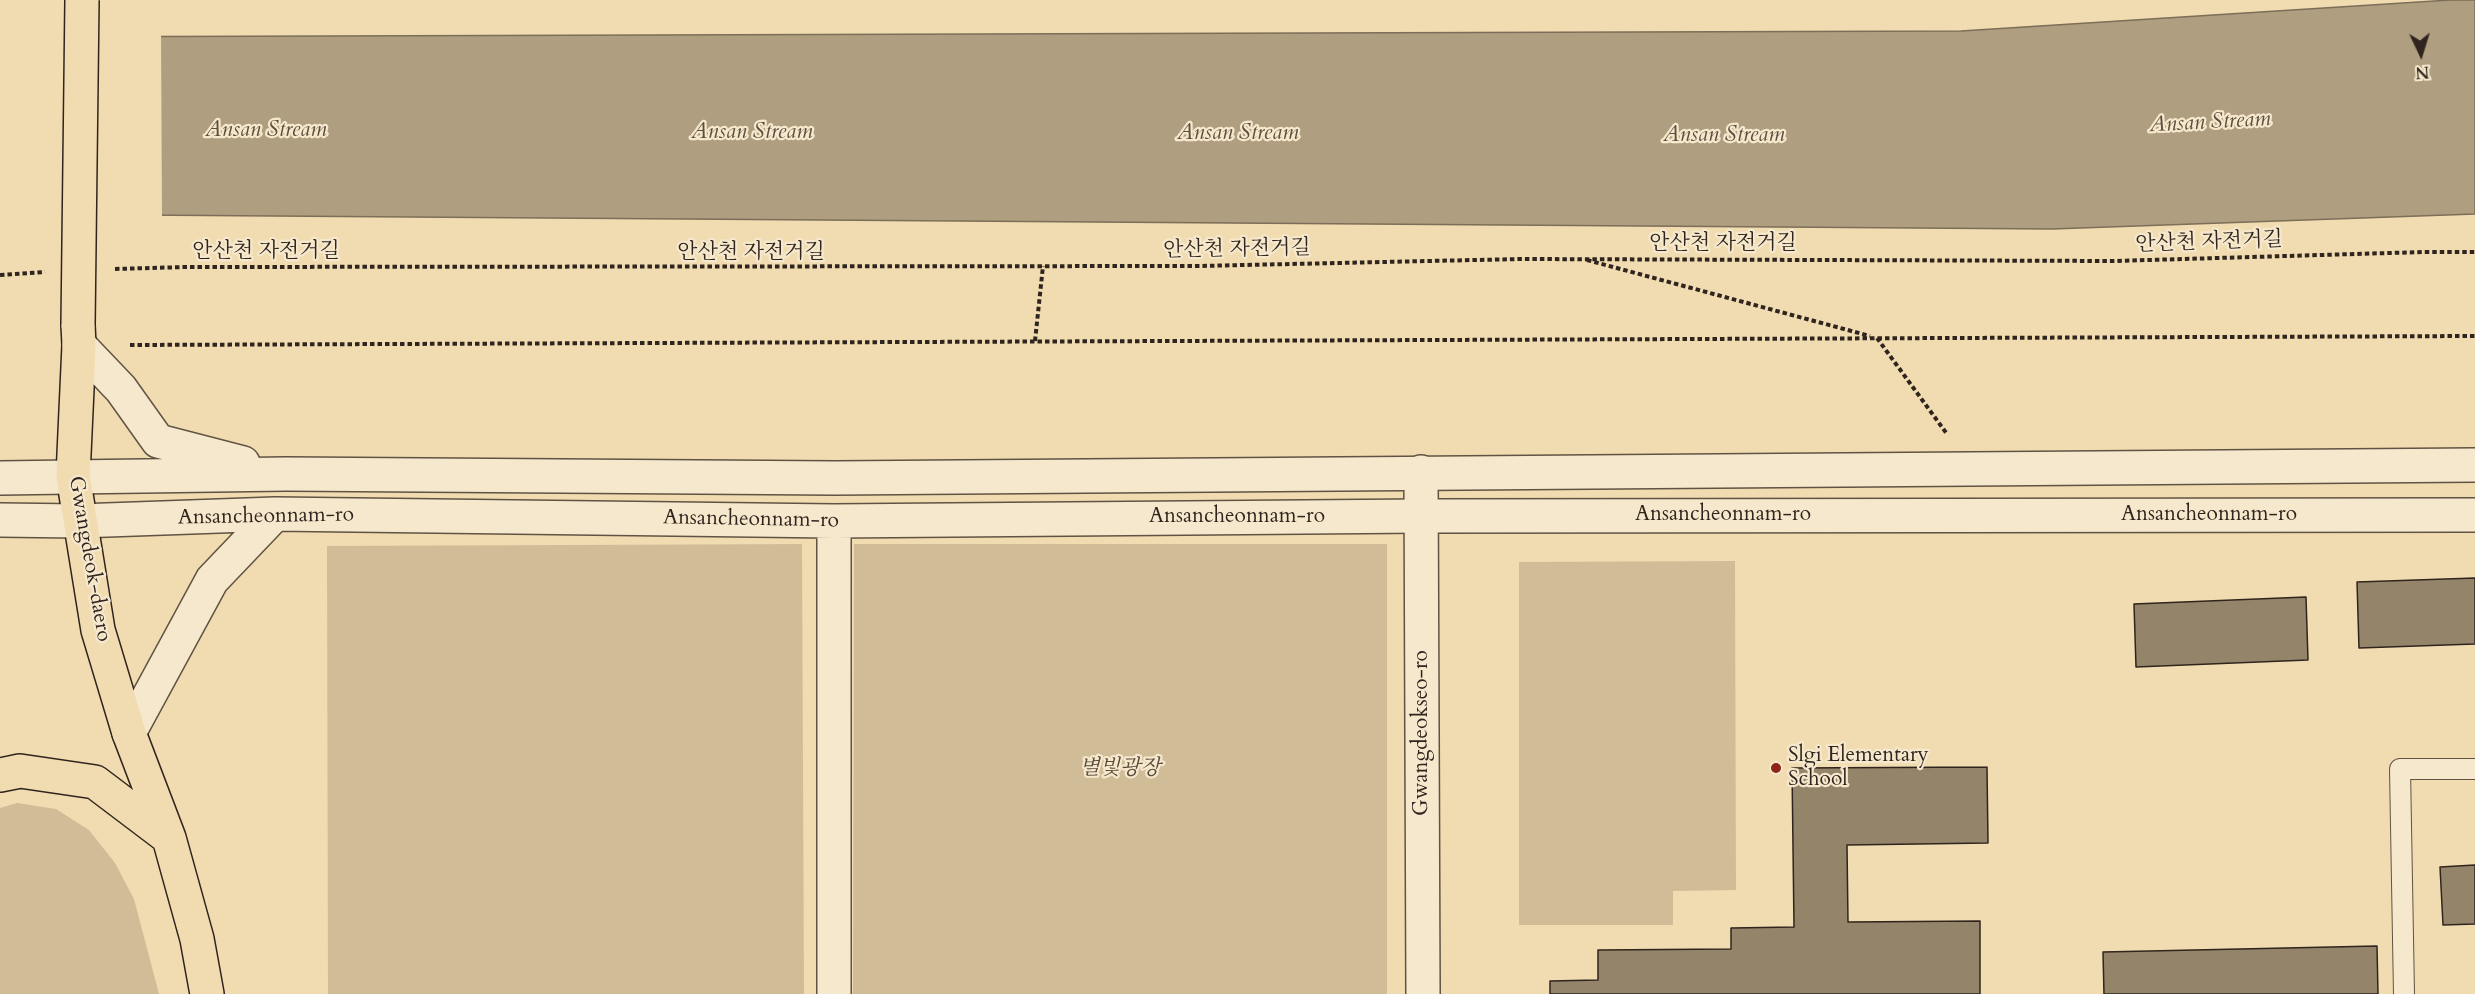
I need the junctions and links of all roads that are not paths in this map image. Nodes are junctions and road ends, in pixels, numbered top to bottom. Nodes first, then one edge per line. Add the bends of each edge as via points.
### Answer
1 (82, 0) edge
2 (79, 335) junction
3 (2475, 465) edge
4 (1421, 472) junction
5 (286, 474) junction
6 (73, 476) junction
7 (0, 478) edge
8 (275, 514) junction
9 (2475, 515) edge
10 (1422, 516) junction
11 (0, 520) edge
12 (79, 521) junction
13 (834, 521) junction
14 (129, 733) junction
15 (2475, 770) edge
16 (0, 775) edge
17 (169, 838) junction
18 (207, 994) edge
19 (834, 994) edge
20 (1423, 994) edge
21 (2404, 994) edge

1 - 2 main road, Gwangdeok-daero, bridge
2 - 5 street via 158,441
2 - 6 main road, Gwangdeok-daero
3 - 4 street, Ansancheonnam-ro
4 - 5 street, Ansancheonnam-ro via 835,478
4 - 10 street, Gwangdeokseo-ro
5 - 6 street, Ansancheonnam-ro
6 - 7 street, Ansancheonnam-ro
6 - 12 main road, Gwangdeok-daero
8 - 12 street, Ansancheonnam-ro
8 - 13 street, Ansancheonnam-ro
8 - 14 street via 212,580
9 - 10 street, Ansancheonnam-ro
10 - 13 street, Ansancheonnam-ro
10 - 20 street, Gwangdeokseo-ro
11 - 12 street, Ansancheonnam-ro
12 - 14 main road, Gwangdeok-daero via 98,630
13 - 19 street
14 - 17 main road, Gwangdeok-daero
15 - 21 lane via 2400,770
16 - 17 main road via 20,771 95,782
17 - 18 main road, Gwangdeok-daero via 197,939

